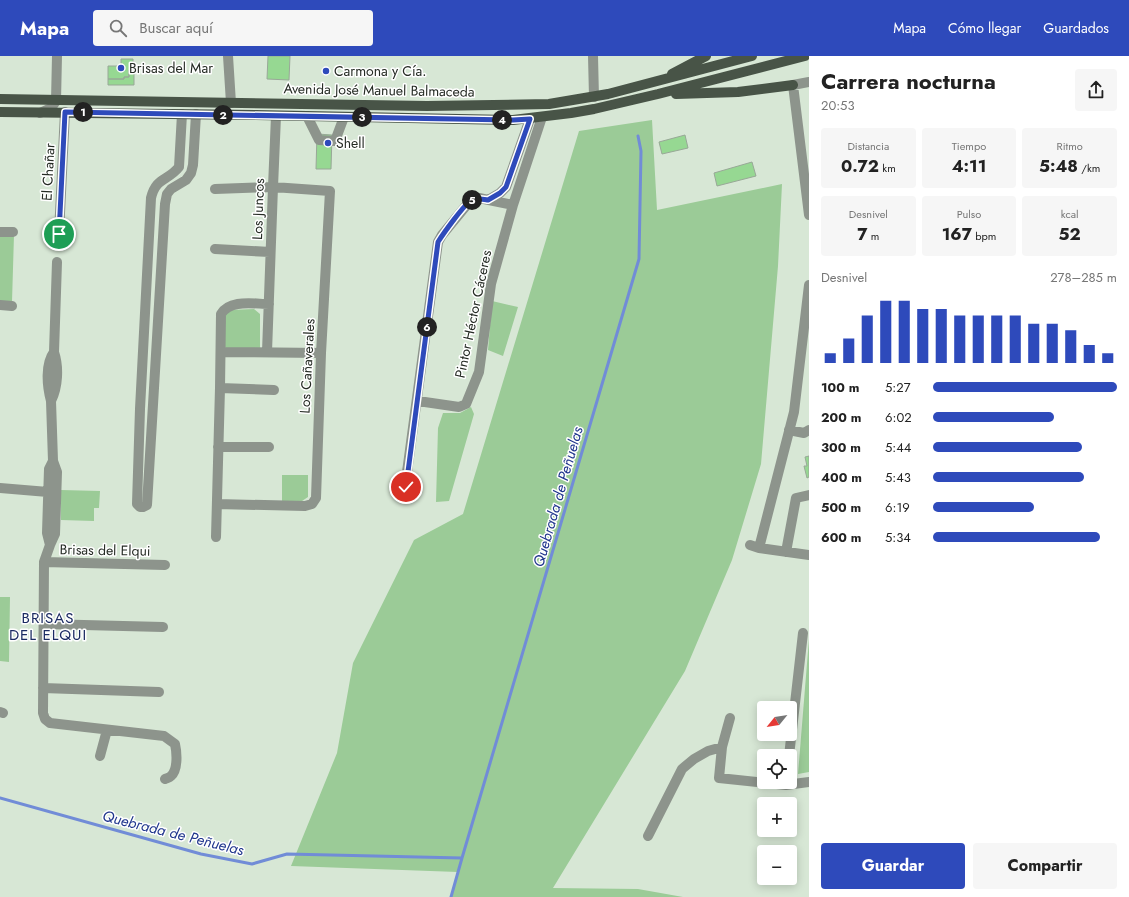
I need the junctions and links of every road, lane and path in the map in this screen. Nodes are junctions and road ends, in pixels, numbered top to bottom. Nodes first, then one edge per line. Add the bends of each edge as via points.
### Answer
1 (57, 56) edge
2 (228, 56) edge
3 (593, 56) edge
4 (706, 56) edge
5 (752, 56) edge
6 (805, 56) edge
7 (658, 82) junction
8 (809, 82) edge
9 (793, 85) junction
10 (658, 94) junction
11 (594, 97) junction
12 (0, 100) edge
13 (56, 101) junction
14 (231, 102) junction
15 (0, 112) edge
16 (65, 112) junction
17 (40, 113) junction
18 (182, 114) junction
19 (196, 114) junction
20 (276, 116) junction
21 (307, 116) junction
22 (344, 117) junction
23 (542, 117) junction
24 (530, 119) junction
25 (273, 187) junction
26 (215, 189) dead end
27 (488, 200) junction
28 (513, 205) junction
29 (809, 215) edge
30 (0, 232) edge
31 (13, 232) dead end
32 (59, 234) dead end
33 (149, 237) junction
34 (163, 238) junction
35 (215, 249) dead end
36 (270, 252) junction
37 (58, 262) dead end
38 (809, 285) edge
39 (269, 304) junction
40 (0, 305) edge
41 (12, 306) dead end
42 (144, 328) junction
43 (157, 329) junction
44 (221, 352) junction
45 (267, 352) junction
46 (321, 354) junction
47 (220, 388) junction
48 (274, 390) dead end
49 (418, 401) junction
50 (140, 409) junction
51 (152, 410) junction
52 (789, 430) junction
53 (809, 430) edge
54 (218, 447) junction
55 (269, 447) dead end
56 (52, 461) junction
57 (406, 487) dead end
58 (0, 488) edge
59 (48, 492) junction
60 (809, 495) edge
61 (217, 504) junction
62 (216, 537) dead end
63 (50, 545) junction
64 (786, 552) junction
65 (809, 555) edge
66 (44, 562) junction
67 (165, 565) dead end
68 (44, 624) junction
69 (164, 627) dead end
70 (803, 633) dead end
71 (43, 688) junction
72 (159, 692) dead end
73 (730, 718) dead end
74 (107, 730) junction
75 (722, 747) junction
76 (790, 749) edge
77 (100, 756) dead end
78 (165, 779) dead end
79 (757, 781) edge
80 (809, 782) edge
81 (797, 783) edge
82 (648, 836) dead end

1 - 13 street
2 - 14 street
3 - 11 street
4 - 7 main road
5 - 7 main road, Avenida José Manuel Balmaceda
6 - 10 main road, Avenida José Manuel Balmaceda
7 - 11 main road, Avenida José Manuel Balmaceda
8 - 9 street
9 - 10 main road via 738,92
9 - 29 street
10 - 23 main road, Avenida José Manuel Balmaceda via 594,109
11 - 14 main road, Avenida José Manuel Balmaceda via 548,104 459,106
12 - 13 main road, Avenida José Manuel Balmaceda
13 - 14 main road, Avenida José Manuel Balmaceda
13 - 17 street via 51,108
15 - 17 main road, Avenida José Manuel Balmaceda
16 - 17 main road, Avenida José Manuel Balmaceda
16 - 18 main road, Avenida José Manuel Balmaceda
16 - 32 street, El Chañar
18 - 19 main road, Avenida José Manuel Balmaceda
18 - 33 street via 179,166 153,189
19 - 20 main road, Avenida José Manuel Balmaceda
19 - 34 street via 191,173 167,194
20 - 21 main road, Avenida José Manuel Balmaceda
20 - 25 street, Los Juncos
21 - 22 main road, Avenida José Manuel Balmaceda
21 - 22 street via 318,140 335,141
22 - 24 main road, Avenida José Manuel Balmaceda
23 - 24 main road, Avenida José Manuel Balmaceda
23 - 28 street, Pintor Héctor Cáceres
24 - 27 street via 506,187
25 - 26 street
25 - 36 street, Los Juncos
25 - 46 street, Los Cañaverales via 330,191
27 - 28 street
27 - 49 street via 479,198 470,201 438,242
28 - 49 street, Pintor Héctor Cáceres via 491,284 479,372 466,404 459,407
30 - 31 street
33 - 34 street
33 - 42 street
34 - 43 street
35 - 36 street
36 - 39 street, Los Juncos
37 - 56 street, Brisas del Elqui via 54,352 49,358 48,390 51,401
38 - 52 street via 794,412
39 - 44 street via 238,303 224,308 221,314
39 - 45 street, Los Juncos
40 - 41 street
42 - 43 street
42 - 50 street
43 - 51 street
44 - 45 street
44 - 47 street
45 - 46 street
46 - 61 street, Los Cañaverales via 316,498 312,504
47 - 48 street
47 - 54 street
49 - 57 street
50 - 51 street
50 - 51 street via 137,504 140,507 147,505
52 - 53 street via 804,433
52 - 64 street via 755,546
54 - 55 street
54 - 61 street
56 - 59 street, Brisas del Elqui
56 - 63 street, Brisas del Elqui via 57,478 55,534
58 - 59 street
59 - 63 street, Brisas del Elqui via 47,533
60 - 64 street via 796,498
61 - 62 street
63 - 66 street, Brisas del Elqui
64 - 65 street
66 - 67 street, Brisas del Elqui
66 - 68 street, Brisas del Elqui
68 - 69 street
68 - 71 street, Brisas del Elqui
70 - 76 street
71 - 72 street
71 - 74 street, Brisas del Elqui via 43,713 50,723
73 - 75 street
74 - 77 street
74 - 78 street via 164,736 175,744 174,769 171,776
75 - 79 street via 719,778
75 - 82 street via 708,751 682,769
80 - 81 street

